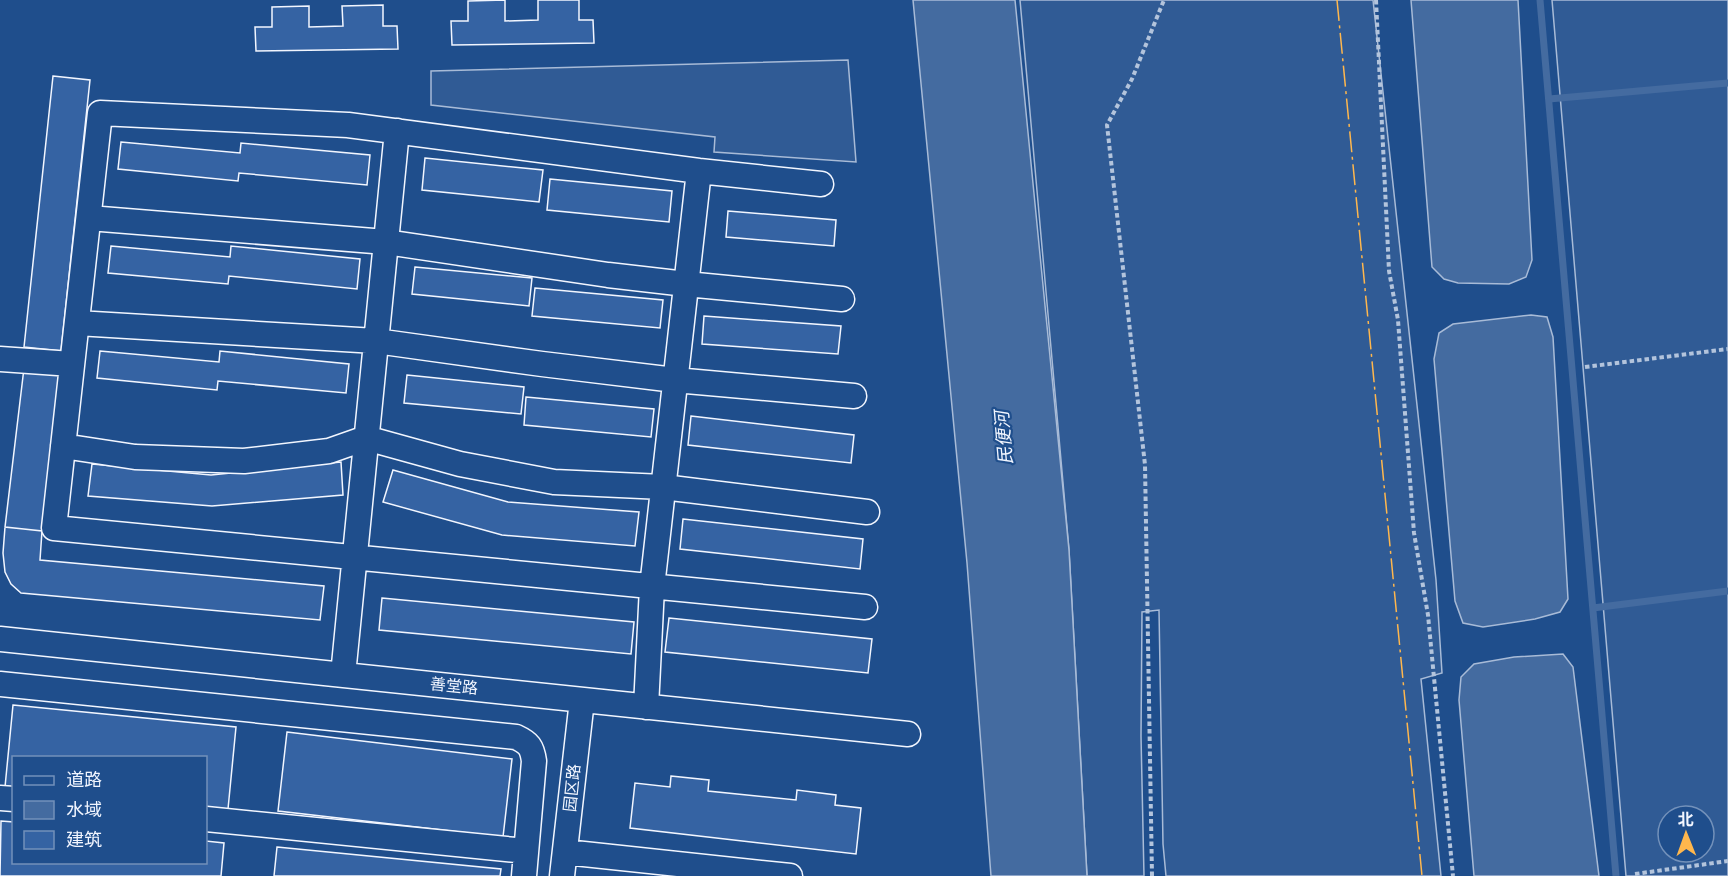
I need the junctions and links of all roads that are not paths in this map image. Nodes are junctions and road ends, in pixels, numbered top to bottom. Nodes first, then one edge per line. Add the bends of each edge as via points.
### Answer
1 (397, 131) junction
2 (699, 171) junction
3 (821, 184) dead end
4 (89, 218) junction
5 (386, 242) junction
6 (686, 284) junction
7 (842, 299) dead end
8 (77, 322) junction
9 (376, 341) junction
10 (0, 359) edge
11 (72, 364) junction
12 (675, 380) junction
13 (854, 396) dead end
14 (366, 438) junction
15 (63, 446) junction
16 (663, 487) junction
17 (867, 512) dead end
18 (355, 557) junction
19 (652, 587) junction
20 (865, 607) dead end
21 (0, 639) edge
22 (343, 675) junction
23 (0, 684) edge
24 (582, 700) junction
25 (646, 707) junction
26 (908, 734) dead end
27 (207, 819) edge
28 (526, 851) junction
29 (565, 852) junction
30 (524, 876) edge
31 (562, 876) edge
32 (790, 876) edge

1 - 2 street
1 - 4 street via 348,125 100,113
1 - 5 street
2 - 3 street
2 - 6 street
4 - 5 street
4 - 8 street
5 - 6 street
5 - 9 street
6 - 7 street
6 - 12 street
8 - 9 street
8 - 11 street
9 - 12 street
9 - 14 street
10 - 11 street
11 - 15 street
12 - 13 street
12 - 16 street
14 - 15 street via 329,451 244,461 135,457
14 - 16 street via 460,464 554,482
14 - 18 street
15 - 18 street via 54,528
16 - 17 street
16 - 19 street
18 - 19 street
18 - 22 street
19 - 20 street
19 - 25 street
21 - 22 street, 善堂路
22 - 24 street, 善堂路
23 - 28 street via 516,737 532,748 534,761
24 - 25 street, 善堂路
24 - 29 street, 园区路
25 - 26 street, 善堂路
27 - 28 street
28 - 30 street
29 - 31 street, 园区路
29 - 32 street

